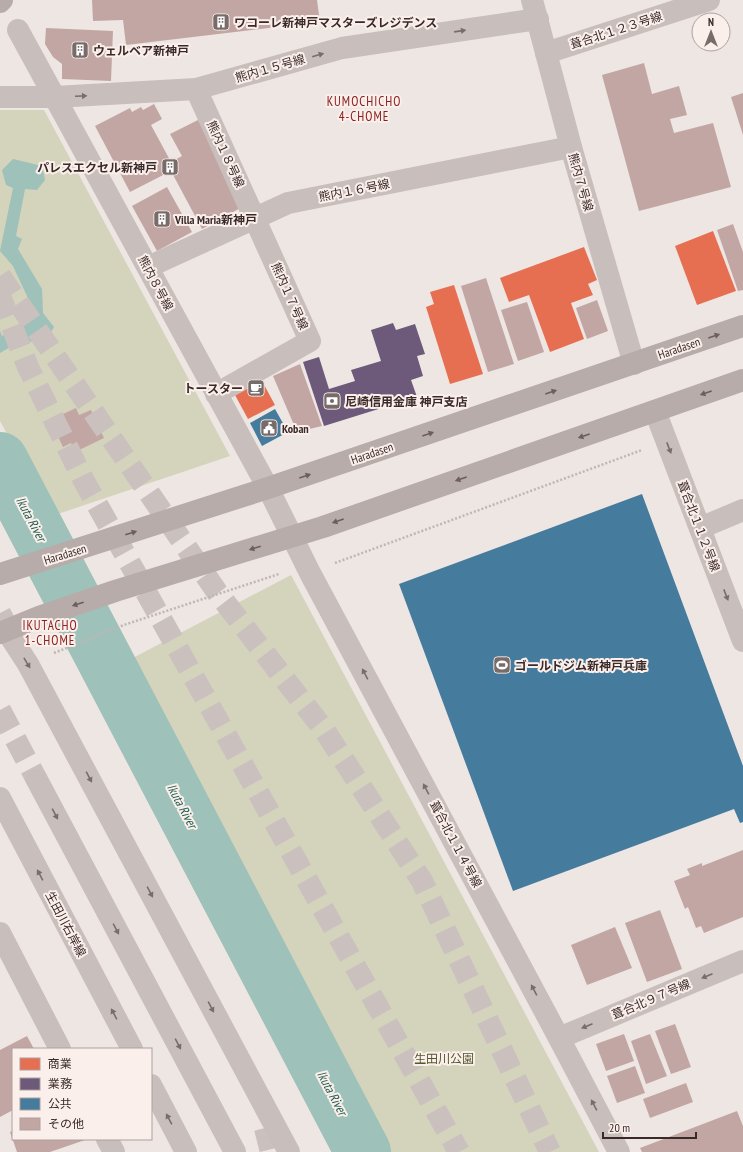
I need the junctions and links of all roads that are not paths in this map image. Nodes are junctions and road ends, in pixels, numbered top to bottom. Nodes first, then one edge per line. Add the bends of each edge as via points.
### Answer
1 (2, 0) edge
2 (709, 0) edge
3 (0, 2) edge
4 (535, 10) edge
5 (18, 30) dead end
6 (546, 53) junction
7 (196, 89) junction
8 (0, 97) edge
9 (55, 97) junction
10 (571, 148) junction
11 (255, 218) junction
12 (148, 268) junction
13 (743, 326) edge
14 (634, 364) junction
15 (743, 380) edge
16 (216, 394) junction
17 (655, 411) junction
18 (268, 488) junction
19 (743, 510) edge
20 (700, 528) junction
21 (292, 536) junction
22 (8, 572) edge
23 (2, 628) edge
24 (743, 640) edge
25 (37, 780) tunnel mouth
26 (0, 798) edge
27 (0, 933) edge
28 (743, 961) edge
29 (559, 1038) junction
30 (59, 1048) edge
31 (131, 1048) edge
32 (152, 1087) edge
33 (108, 1140) edge
34 (114, 1152) edge
35 (186, 1152) edge
36 (235, 1152) edge
37 (289, 1152) edge
38 (619, 1152) edge

1 - 3 main road
2 - 6 street, 葺合北１２３号線
4 - 6 street, 熊内７号線
7 -> 4 street, 熊内１５号線 via 342,48
5 - 9 street, 熊内８号線
6 - 10 street, 熊内７号線
9 -> 7 street, 熊内１５号線
7 - 11 street, 熊内１８号線
8 - 9 street, 熊内１５号線
9 - 12 street, 熊内８号線
10 - 11 street, 熊内１６号線 via 288,203
10 - 14 street, 熊内７号線
11 - 12 street, 熊内１６号線
11 - 16 street, 熊内１７号線 via 310,341
12 - 16 street, 熊内８号線
14 -> 13 main road, Haradasen
18 -> 14 main road, Haradasen
15 -> 17 main road
16 - 18 street, 熊内８号線
17 -> 20 street, 葺合北１１２号線
17 -> 21 main road
18 - 21 street, 熊内８号線
22 -> 18 main road, Haradasen
19 - 20 street
20 -> 24 street, 葺合北１１２号線
21 -> 23 main road
29 -> 21 street, 葺合北１１４号線
23 -> 37 street via 28,664
25 -> 36 street
31 -> 26 street, 生田川右岸線
27 - 30 street
28 -> 29 street, 葺合北９７号線
38 -> 29 street, 葺合北１１４号線
35 -> 32 street
33 - 34 street

